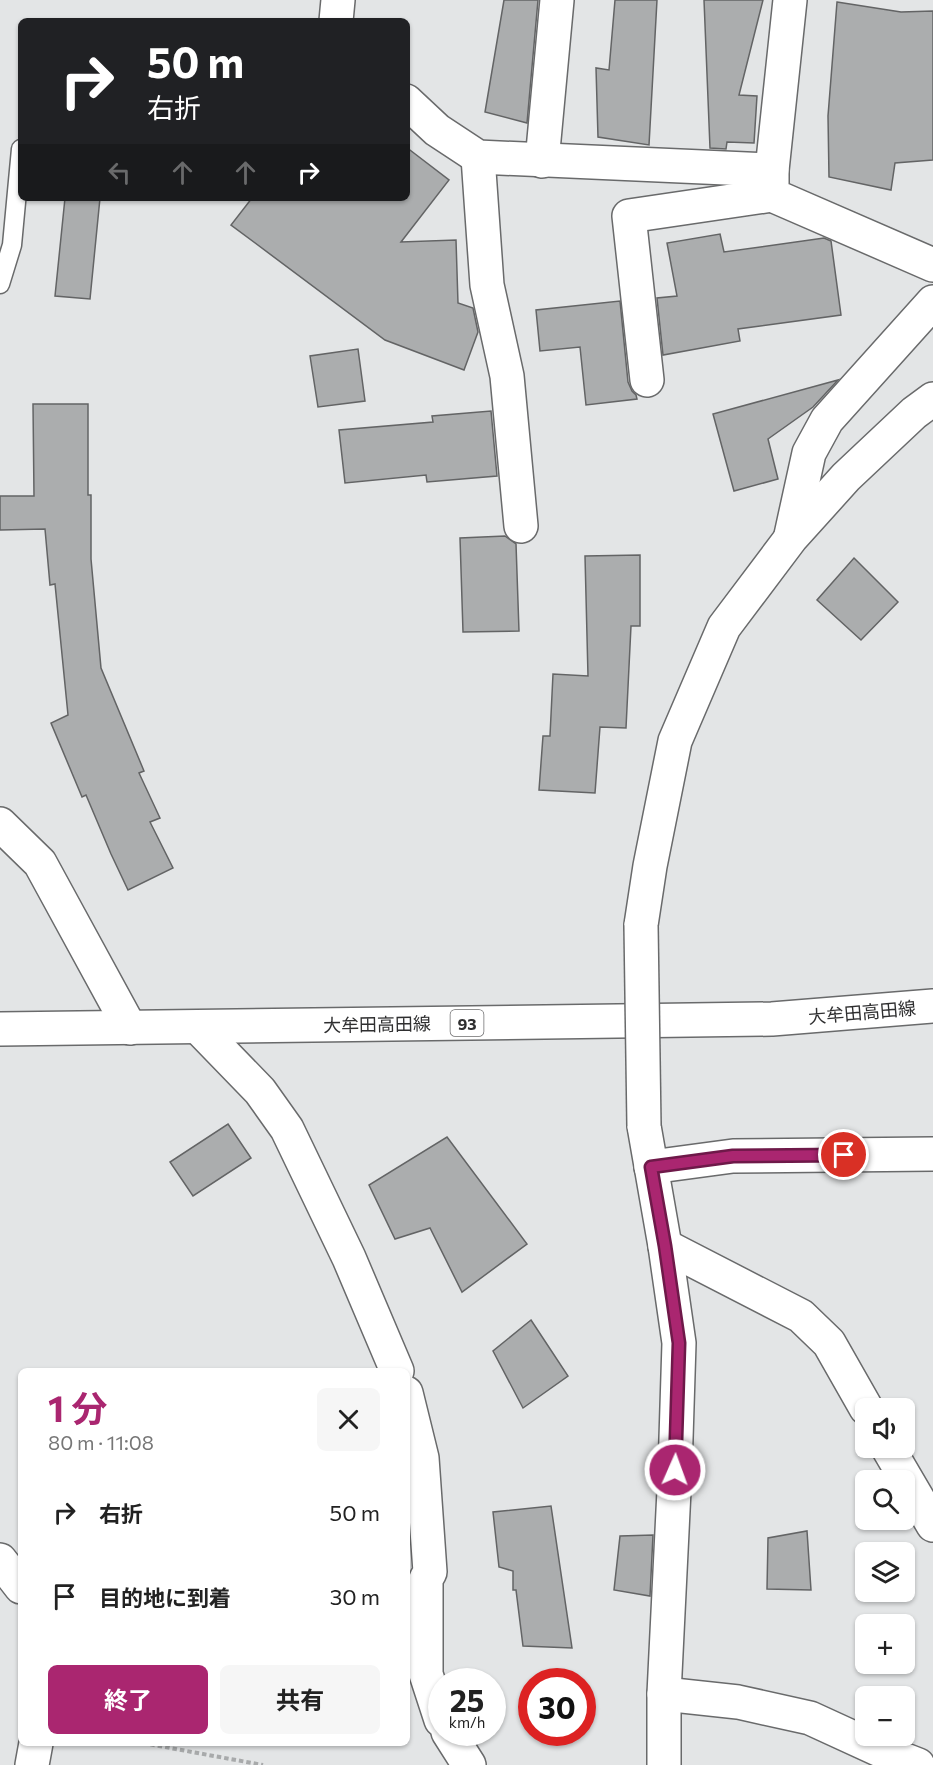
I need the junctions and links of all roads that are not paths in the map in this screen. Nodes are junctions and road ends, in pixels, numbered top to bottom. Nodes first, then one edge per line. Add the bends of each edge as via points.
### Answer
1 (338, 0) edge
2 (557, 0) edge
3 (790, 0) edge
4 (336, 18) edge
5 (410, 105) edge
6 (478, 157) junction
7 (542, 161) junction
8 (18, 181) edge
9 (772, 182) junction
10 (933, 265) edge
11 (0, 284) edge
12 (933, 302) edge
13 (647, 380) dead end
14 (933, 399) edge
15 (521, 526) dead end
16 (790, 538) junction
17 (0, 824) edge
18 (933, 1006) edge
19 (198, 1027) junction
20 (130, 1028) junction
21 (0, 1029) edge
22 (933, 1154) edge
23 (651, 1167) junction
24 (665, 1246) junction
25 (396, 1368) edge
26 (860, 1398) edge
27 (410, 1409) edge
28 (894, 1458) edge
29 (933, 1525) edge
30 (0, 1560) edge
31 (18, 1583) edge
32 (428, 1680) edge
33 (664, 1694) junction
34 (457, 1746) edge
35 (469, 1765) edge
36 (664, 1765) edge
37 (918, 1765) edge

1 - 4 street
2 - 7 street
3 - 9 street
5 - 6 street via 437,130
6 - 7 street
6 - 15 street via 487,285 507,376
7 - 9 street
8 - 11 lane via 12,245
9 - 10 street
9 - 13 street via 629,216
12 - 16 street via 827,420 809,453
14 - 16 street via 846,477
16 - 23 street, bridge via 724,627 675,741 641,925 644,1125
17 - 20 street via 40,863
18 - 19 street, 大牟田高田線 / 93 via 772,1019
19 - 20 street, 大牟田高田線 / 93
19 - 25 street via 260,1091 287,1129 349,1258
20 - 21 street, 大牟田高田線 / 93
22 - 23 street via 733,1156
23 - 24 street
24 - 26 street via 801,1316 829,1343
24 - 33 street via 679,1343
27 - 32 street via 422,1458 430,1572 426,1579
28 - 29 street
30 - 31 street
33 - 36 street
33 - 37 street via 738,1702 810,1718
34 - 35 street

